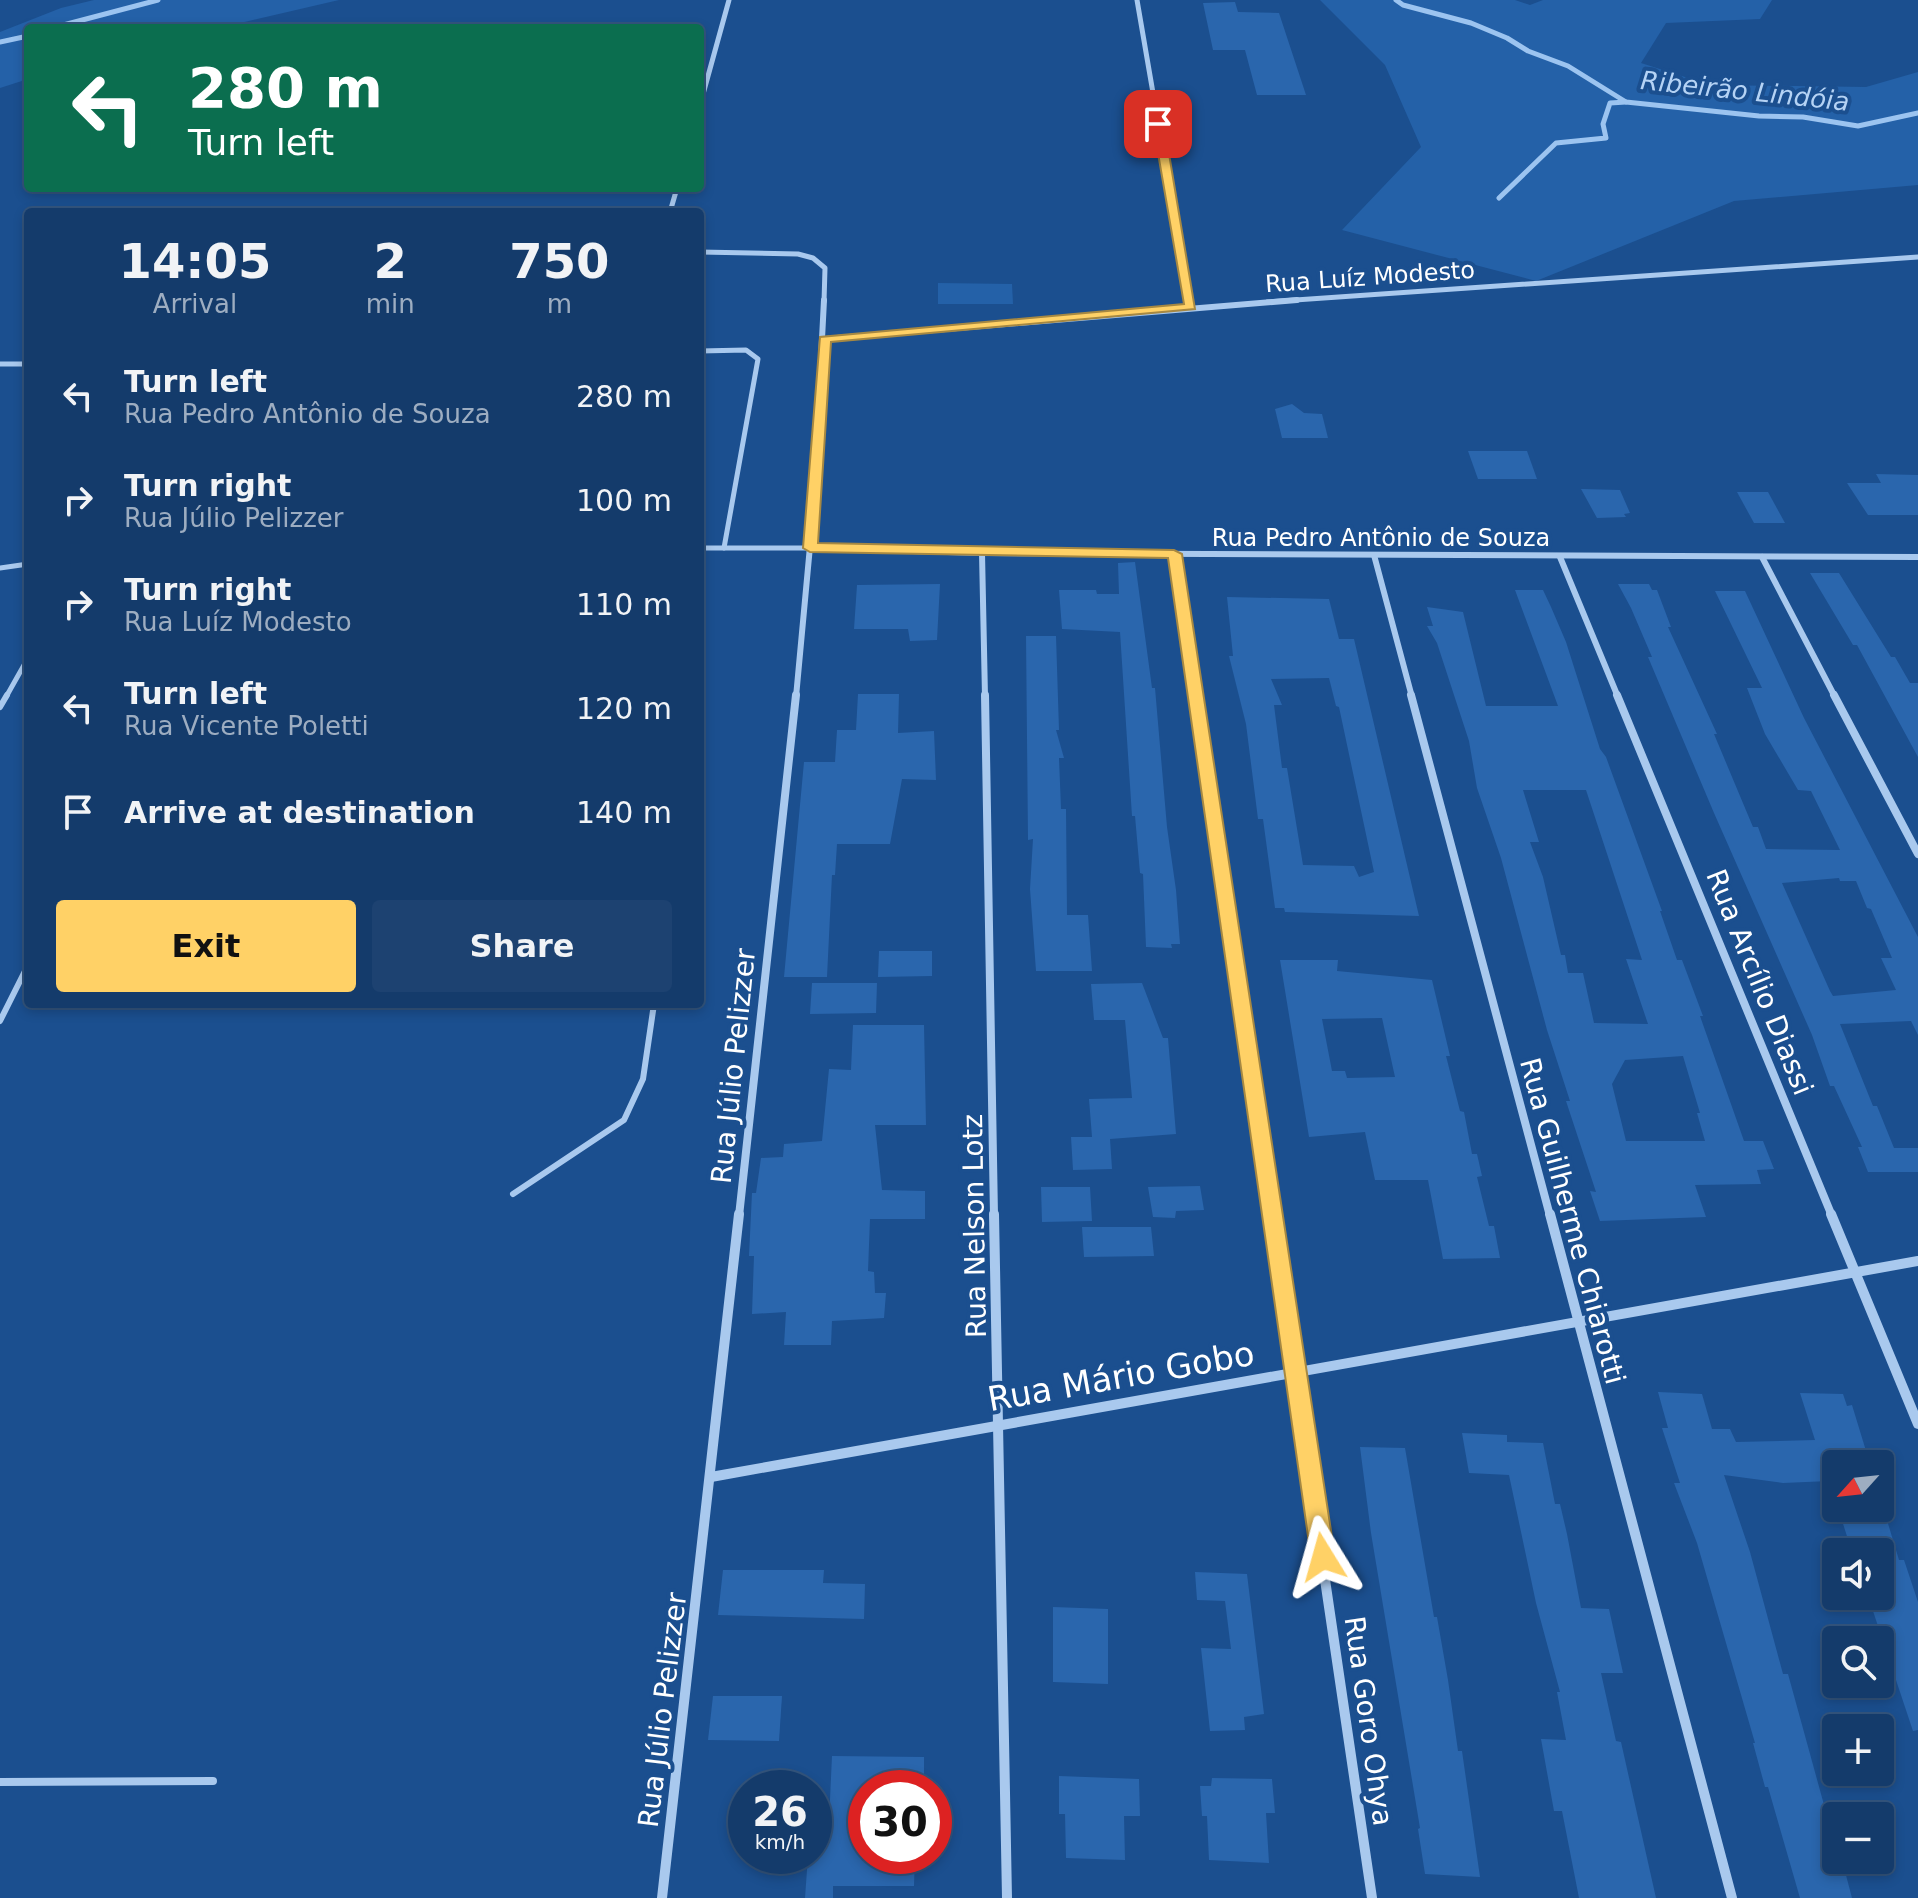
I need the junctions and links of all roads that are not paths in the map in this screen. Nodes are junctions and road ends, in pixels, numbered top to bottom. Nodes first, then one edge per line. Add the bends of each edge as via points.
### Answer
1 (729, 0) edge
2 (1137, 0) edge
3 (704, 91) edge
4 (704, 252) edge
5 (1918, 257) edge
6 (1190, 307) junction
7 (825, 339) junction
8 (704, 351) edge
9 (0, 364) edge
10 (24, 364) edge
11 (704, 548) edge
12 (724, 548) junction
13 (810, 548) junction
14 (982, 553) junction
15 (1174, 554) junction
16 (1374, 555) junction
17 (1560, 557) junction
18 (1762, 557) junction
19 (1918, 557) edge
20 (24, 565) edge
21 (0, 568) edge
22 (24, 665) edge
23 (0, 707) edge
24 (1918, 854) edge
25 (24, 973) edge
26 (653, 1008) edge
27 (0, 1021) edge
28 (513, 1194) dead end
29 (1918, 1261) edge
30 (1856, 1272) junction
31 (1577, 1323) junction
32 (1296, 1372) junction
33 (1000, 1423) junction
34 (1918, 1424) edge
35 (711, 1477) junction
36 (213, 1781) dead end
37 (0, 1782) edge
38 (662, 1898) edge
39 (1007, 1898) edge
40 (1372, 1898) edge
41 (1732, 1898) edge

1 - 3 street
2 - 6 street
4 - 7 street, Rua Júlio Pelizzer via 813,258 825,268
5 - 6 street, Rua Luíz Modesto
6 - 7 street, Rua Luíz Modesto
7 - 13 street, Rua Júlio Pelizzer
8 - 12 lane via 746,350 758,359
9 - 10 lane
11 - 12 lane, Rua Pedro Antônio de Souza
12 - 13 lane, Rua Pedro Antônio de Souza
13 - 14 street, Rua Pedro Antônio de Souza
13 - 35 street, Rua Júlio Pelizzer
14 - 15 street, Rua Pedro Antônio de Souza
14 - 33 street, Rua Nelson Lotz
15 - 16 street, Rua Pedro Antônio de Souza
15 - 32 street, Rua Goro Ohya
16 - 17 street, Rua Pedro Antônio de Souza
16 - 31 street, Rua Guilherme Chiarotti
17 - 18 street, Rua Pedro Antônio de Souza
17 - 30 street, Rua Arcílio Diassi
18 - 19 street, Rua Pedro Antônio de Souza
18 - 24 street
20 - 21 lane
22 - 23 lane
25 - 27 lane
26 - 28 lane via 643,1082 624,1120
29 - 30 street, Rua Mário Gobo
30 - 31 street, Rua Mário Gobo
30 - 34 street, Rua Arcílio Diassi
31 - 32 street, Rua Mário Gobo
31 - 41 street, Rua Guilherme Chiarotti
32 - 33 street, Rua Mário Gobo
32 - 40 street, Rua Goro Ohya
33 - 35 street, Rua Mário Gobo
33 - 39 street, Rua Nelson Lotz
35 - 38 street, Rua Júlio Pelizzer
36 - 37 lane

